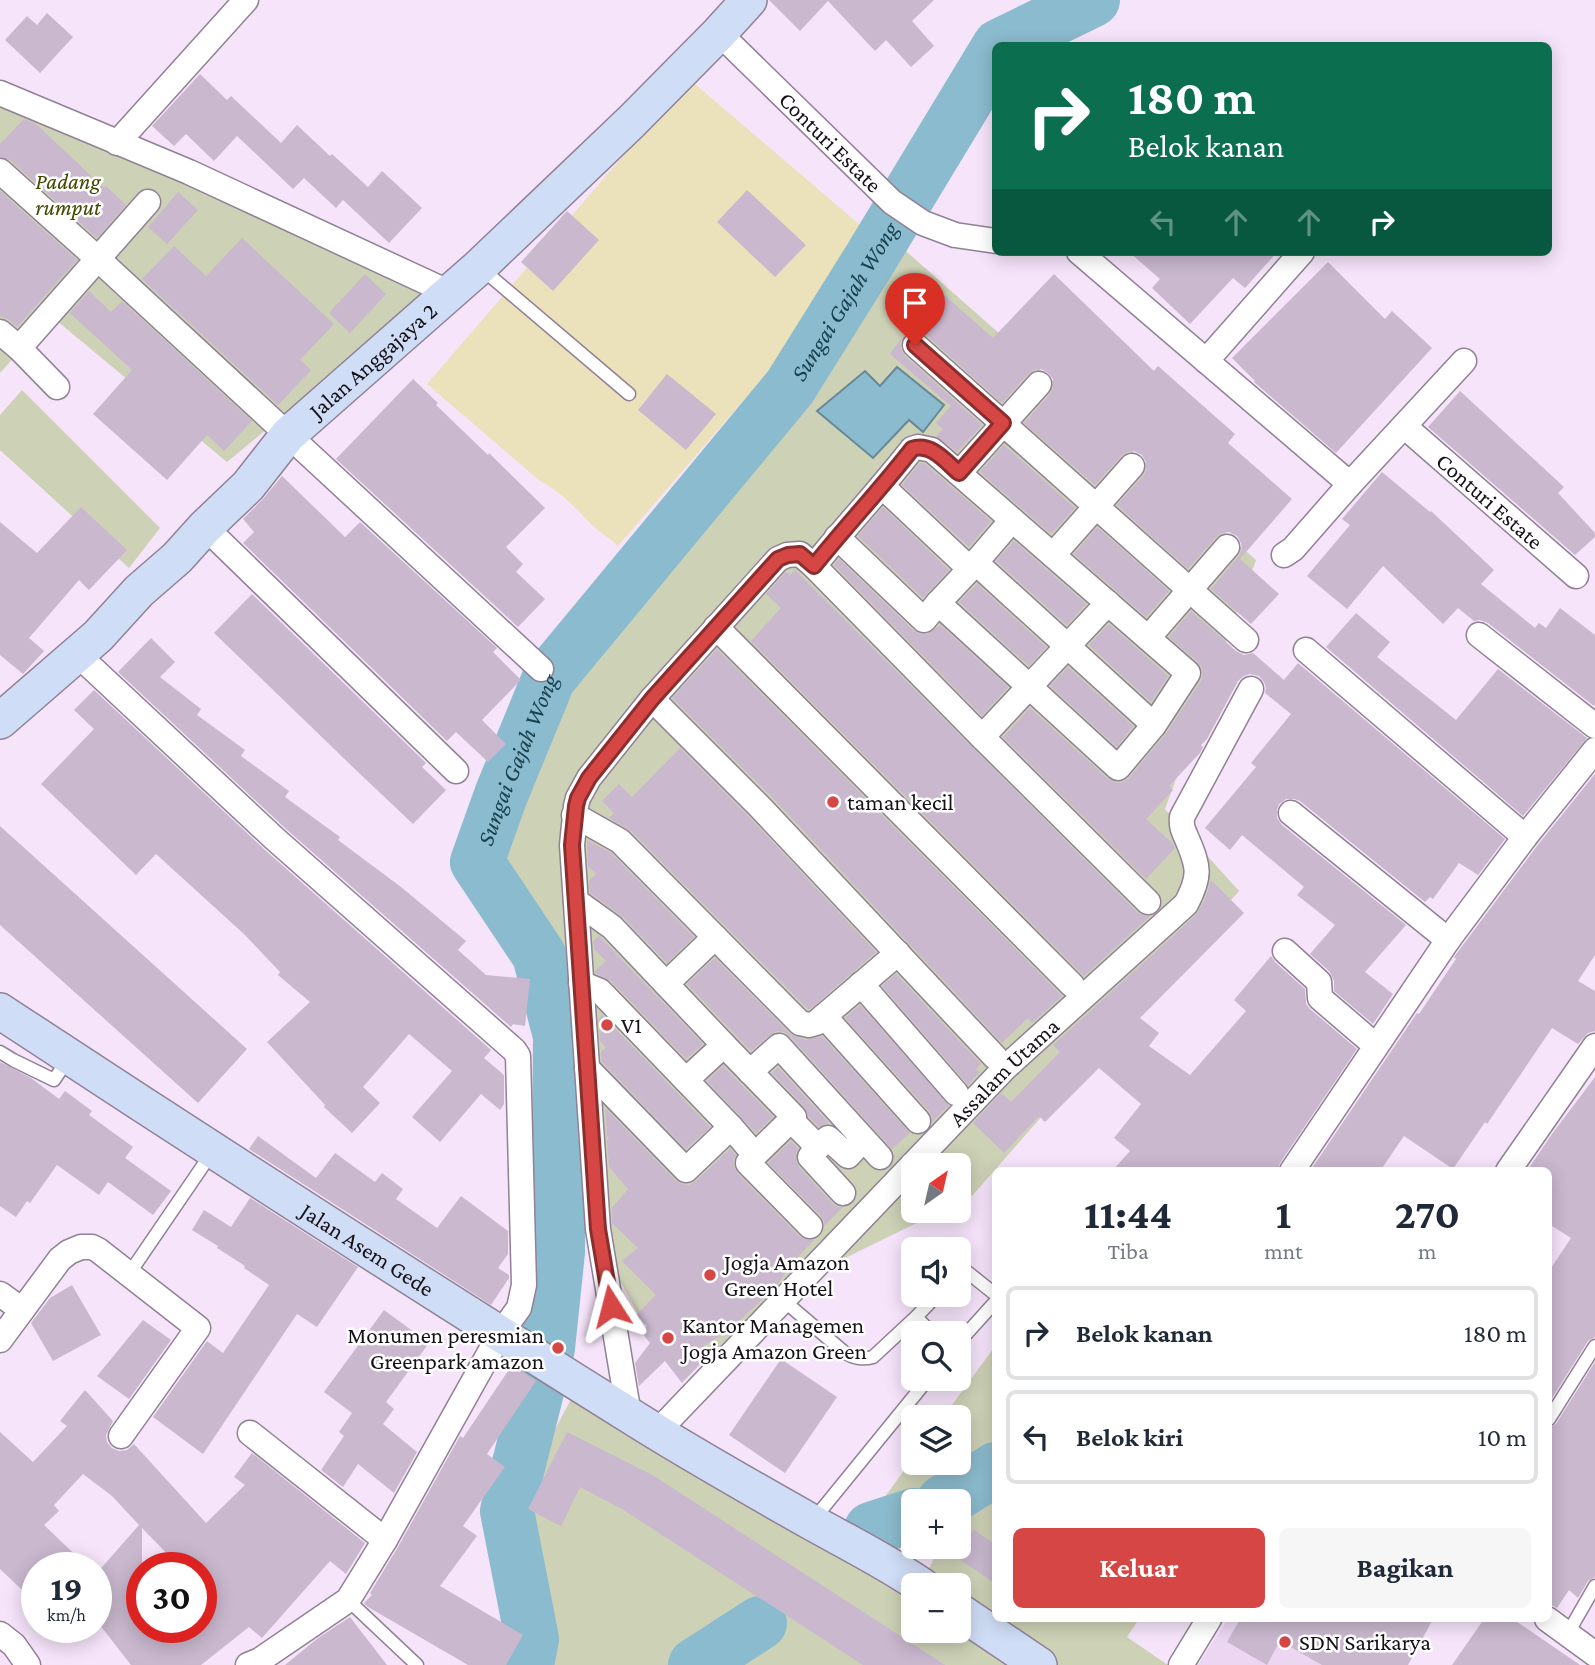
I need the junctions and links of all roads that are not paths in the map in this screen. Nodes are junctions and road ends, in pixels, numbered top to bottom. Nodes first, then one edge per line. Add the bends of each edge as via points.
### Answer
1 (246, 0) edge
2 (749, 0) edge
3 (719, 33) junction
4 (0, 93) edge
5 (117, 143) junction
6 (0, 171) edge
7 (148, 202) dead end
8 (992, 240) edge
9 (1084, 256) edge
10 (1298, 256) edge
11 (98, 259) junction
12 (479, 267) junction
13 (450, 293) junction
14 (0, 332) edge
15 (915, 345) dead end
16 (19, 348) junction
17 (1206, 361) junction
18 (1464, 361) dead end
19 (1038, 384) dead end
20 (57, 387) dead end
21 (629, 394) dead end
22 (1003, 423) junction
23 (1405, 426) junction
24 (288, 435) junction
25 (1132, 466) dead end
26 (959, 473) junction
27 (1350, 484) junction
28 (883, 487) junction
29 (1096, 507) junction
30 (1012, 520) junction
31 (205, 527) junction
32 (837, 537) junction
33 (1227, 547) dead end
34 (1053, 555) junction
35 (1284, 555) dead end
36 (972, 565) junction
37 (814, 566) junction
38 (1576, 576) dead end
39 (1190, 589) junction
40 (938, 603) junction
41 (1108, 603) junction
42 (716, 627) junction
43 (1479, 635) dead end
44 (1148, 638) junction
45 (1246, 640) dead end
46 (1068, 646) junction
47 (1306, 650) dead end
48 (77, 653) junction
49 (541, 669) dead end
50 (1030, 687) junction
51 (1251, 689) dead end
52 (652, 699) junction
53 (0, 721) edge
54 (1154, 725) junction
55 (1595, 726) edge
56 (982, 737) junction
57 (1595, 750) edge
58 (456, 771) dead end
59 (1291, 813) dead end
60 (574, 815) junction
61 (1525, 836) junction
62 (576, 901) junction
63 (1148, 902) dead end
64 (715, 937) junction
65 (1448, 940) junction
66 (1285, 951) dead end
67 (898, 953) junction
68 (581, 983) junction
69 (666, 984) junction
70 (861, 984) junction
71 (1072, 985) dead end
72 (0, 1011) edge
73 (814, 1020) junction
74 (724, 1045) junction
75 (779, 1046) junction
76 (1376, 1046) junction
77 (1595, 1046) edge
78 (0, 1052) edge
79 (70, 1057) junction
80 (995, 1057) dead end
81 (587, 1069) junction
82 (750, 1072) junction
83 (686, 1080) junction
84 (956, 1093) dead end
85 (791, 1120) junction
86 (918, 1121) dead end
87 (731, 1127) junction
88 (818, 1147) junction
89 (213, 1151) junction
90 (755, 1155) junction
91 (1295, 1167) edge
92 (1511, 1167) edge
93 (843, 1193) dead end
94 (810, 1226) dead end
95 (130, 1274) junction
96 (971, 1275) edge
97 (992, 1291) edge
98 (0, 1294) edge
99 (783, 1300) junction
100 (992, 1305) edge
101 (926, 1307) edge
102 (22, 1310) junction
103 (916, 1317) junction
104 (920, 1321) edge
105 (971, 1329) edge
106 (500, 1334) junction
107 (0, 1340) edge
108 (1595, 1346) edge
109 (918, 1391) edge
110 (1552, 1414) edge
111 (631, 1416) junction
112 (250, 1433) dead end
113 (121, 1436) dead end
114 (812, 1522) junction
115 (386, 1540) junction
116 (901, 1573) edge
117 (1595, 1586) edge
118 (348, 1600) junction
119 (971, 1619) edge
120 (1207, 1622) edge
121 (1552, 1622) edge
122 (1568, 1633) junction
123 (1595, 1654) edge
124 (248, 1665) edge
125 (417, 1665) edge
126 (1039, 1665) edge
127 (1181, 1665) edge

1 - 5 street
2 - 3 street, Jalan Anggajaya 2
3 - 8 street, Conturi Estate via 892,202 922,223 955,235
3 - 12 street, Jalan Anggajaya 2
4 - 5 street
5 - 13 street
6 - 11 street
7 - 11 street
9 - 17 street
10 - 17 street
11 - 16 street
11 - 24 street
12 - 13 street, Jalan Anggajaya 2
12 - 21 lane
13 - 24 street, Jalan Anggajaya 2
14 - 16 street
15 - 22 street
16 - 20 street
17 - 27 street
18 - 23 street
19 - 22 street
22 - 26 street
22 - 29 street
23 - 27 street
23 - 38 street, Conturi Estate
24 - 31 street, Jalan Anggajaya 2 via 248,486
24 - 49 street
25 - 29 street
26 - 28 street via 932,450 918,447
26 - 30 street
27 - 35 street
28 - 32 street
28 - 36 street
29 - 34 street
29 - 39 street
30 - 34 street
30 - 36 street
31 - 48 street, Jalan Anggajaya 2
31 - 58 street
32 - 37 street
32 - 40 street via 923,620
33 - 39 street
34 - 41 street
36 - 40 street
36 - 46 street
37 - 42 street via 800,554 778,559
37 - 56 street
39 - 44 street
39 - 45 street
40 - 50 street
41 - 44 street
41 - 46 street
42 - 52 street
42 - 71 street
43 - 55 street
44 - 54 street via 1188,673
46 - 50 street
46 - 54 street
47 - 61 street
48 - 53 street, Jalan Anggajaya 2
48 - 106 street via 275,839 518,1056 524,1285 519,1308
50 - 54 street via 1118,768
50 - 56 street
51 - 99 street, Assalam Utama via 1182,817 1198,876 1186,904 1006,1067
52 - 60 street via 589,778
52 - 67 street
56 - 63 street
57 - 61 street
59 - 65 street
60 - 62 street
60 - 64 street via 620,841
61 - 65 street
62 - 68 street
62 - 69 street via 612,927
64 - 69 street
64 - 73 street via 795,1019
65 - 76 street
66 - 76 street via 1319,982 1320,998
67 - 70 street
67 - 80 street
68 - 81 street
68 - 83 street via 600,991
69 - 74 street
70 - 73 street
70 - 84 street
72 - 79 street, Jalan Asem Gede
73 - 75 street
73 - 86 street
74 - 82 street
74 - 83 street
75 - 82 street
75 - 88 street via 871,1148 848,1156 828,1138
76 - 91 street
77 - 92 street
78 - 79 lane via 54,1080
79 - 89 street, Jalan Asem Gede
81 - 87 street via 686,1170
81 - 111 street via 598,1229
82 - 85 street via 794,1117
83 - 87 street
85 - 88 street
85 - 90 street
87 - 90 street
88 - 93 street via 810,1157
89 - 95 lane
89 - 106 street, Jalan Asem Gede
90 - 94 street via 747,1163
95 - 102 street via 92,1247 76,1248 60,1259
95 - 113 street via 198,1328
96 - 97 lane
98 - 102 street
99 - 103 lane via 844,1352 865,1359 873,1357
99 - 111 street, Assalam Utama
100 - 105 lane
101 - 103 lane
102 - 107 street
103 - 104 lane
106 - 111 street, Jalan Asem Gede
106 - 115 street
108 - 110 lane
109 - 114 lane
111 - 114 street, Jalan Asem Gede
112 - 115 street
114 - 116 street, Jalan Asem Gede
115 - 118 street
117 - 122 lane
118 - 124 street
118 - 125 lane
119 - 126 street
120 - 127 street
121 - 122 street
122 - 123 street

